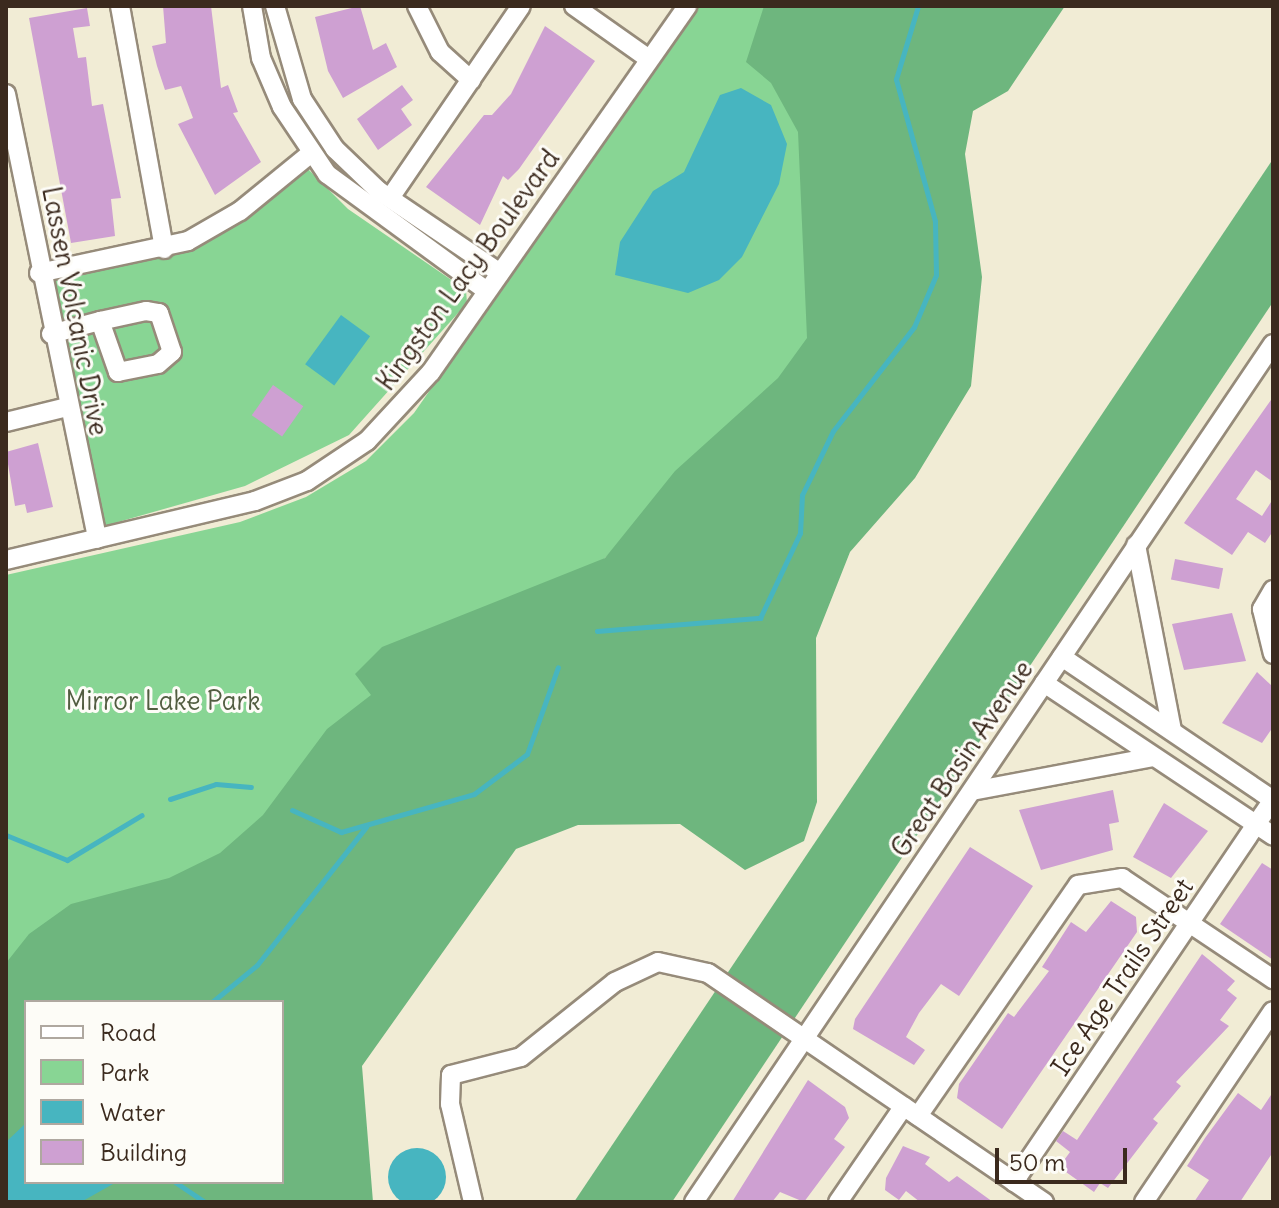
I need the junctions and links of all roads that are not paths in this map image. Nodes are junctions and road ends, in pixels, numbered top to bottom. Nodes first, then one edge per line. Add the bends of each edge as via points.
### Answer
1 (120, 6) edge
2 (252, 6) edge
3 (275, 6) edge
4 (417, 6) edge
5 (521, 6) edge
6 (574, 6) edge
7 (687, 6) edge
8 (649, 59) junction
9 (471, 80) junction
10 (6, 94) edge
11 (311, 153) junction
12 (390, 198) junction
13 (164, 249) junction
14 (39, 273) junction
15 (500, 273) junction
16 (487, 291) junction
17 (100, 321) dead end
18 (51, 334) junction
19 (1273, 344) edge
20 (67, 407) junction
21 (6, 422) edge
22 (97, 539) junction
23 (1136, 545) junction
24 (6, 560) edge
25 (1273, 590) edge
26 (1273, 654) edge
27 (1062, 657) junction
28 (1044, 683) junction
29 (1172, 731) junction
30 (1154, 757) junction
31 (972, 791) junction
32 (1273, 800) edge
33 (1256, 825) junction
34 (1273, 836) edge
35 (1190, 923) junction
36 (1273, 979) edge
37 (1273, 1011) edge
38 (806, 1039) junction
39 (911, 1111) junction
40 (1014, 1182) junction
41 (473, 1202) edge
42 (694, 1202) edge
43 (838, 1202) edge
44 (1044, 1202) edge
45 (1144, 1202) edge

1 - 13 street
2 - 11 street via 261,58
3 - 12 street via 282,51 314,120
4 - 9 street via 440,52
5 - 9 street
6 - 8 street
7 - 8 street, Kingston Lacy Boulevard
8 - 15 street, Kingston Lacy Boulevard
9 - 12 street
10 - 14 street, Lassen Volcanic Drive
11 - 13 street via 215,228
11 - 16 street via 355,200
12 - 15 street
13 - 14 street
14 - 18 street, Lassen Volcanic Drive
15 - 16 street, Kingston Lacy Boulevard
16 - 22 street, Kingston Lacy Boulevard via 410,399 338,464 255,501
17 - 18 street
18 - 20 street, Lassen Volcanic Drive
19 - 23 street, Great Basin Avenue
20 - 21 street
20 - 22 street, Lassen Volcanic Drive
22 - 24 street, Kingston Lacy Boulevard
23 - 27 street, Great Basin Avenue
23 - 29 street
25 - 26 street via 1262,609
27 - 28 street, Great Basin Avenue
27 - 29 street
28 - 30 street
28 - 31 street, Great Basin Avenue
29 - 32 street
30 - 31 street
30 - 33 street
31 - 38 street, Great Basin Avenue
32 - 33 street, Ice Age Trails Street
33 - 34 street
33 - 35 street, Ice Age Trails Street
35 - 36 street
35 - 39 street via 1122,878 1073,889
35 - 40 street, Ice Age Trails Street
37 - 45 street
38 - 39 street
38 - 41 street via 697,968 658,962 630,971 521,1057 451,1075 450,1104
38 - 42 street, Great Basin Avenue
39 - 40 street
39 - 43 street
40 - 44 street

